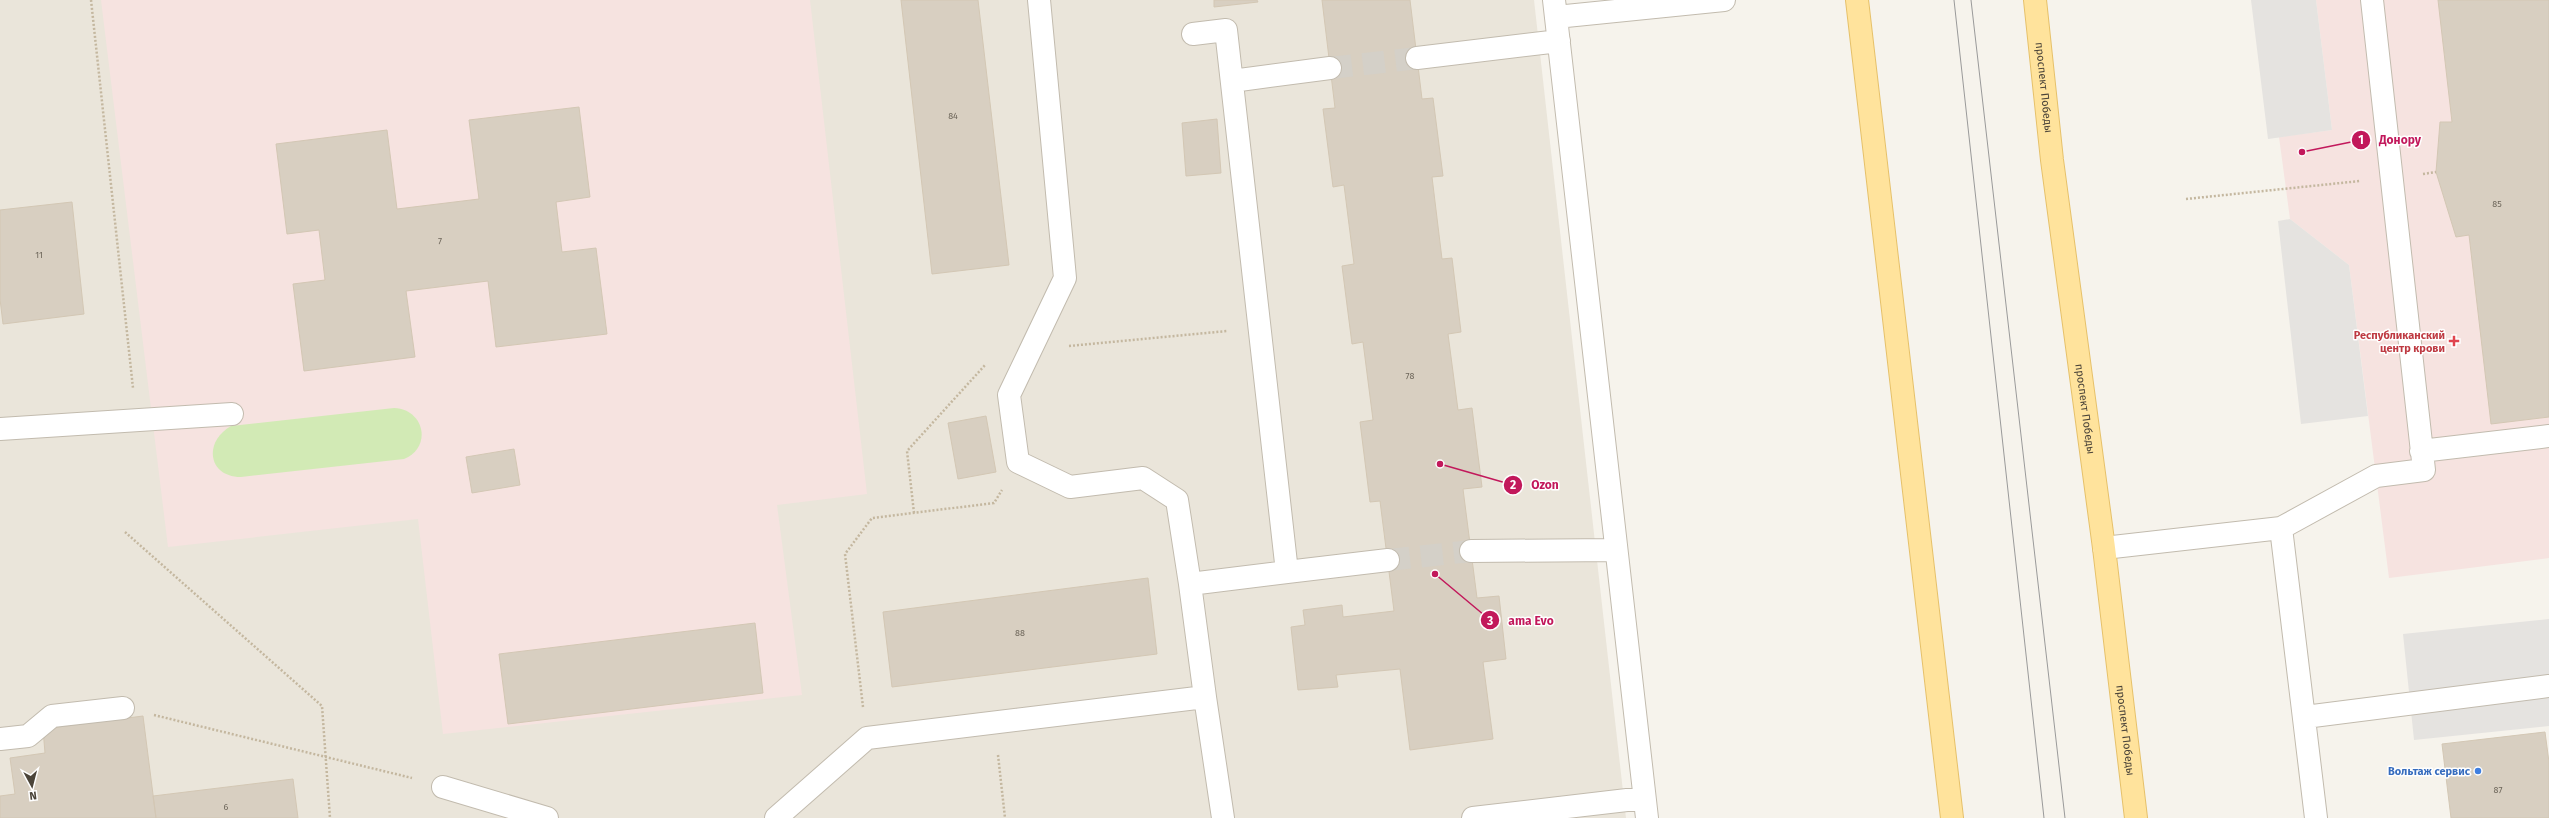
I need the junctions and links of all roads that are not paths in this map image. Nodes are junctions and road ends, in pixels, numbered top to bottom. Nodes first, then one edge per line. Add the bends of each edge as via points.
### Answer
1 (1038, 0) edge
2 (1724, 0) edge
3 (1857, 0) edge
4 (2035, 0) edge
5 (2372, 0) edge
6 (1555, 9) edge
7 (1193, 34) dead end
8 (1559, 41) junction
9 (1417, 58) tunnel mouth
10 (1330, 68) tunnel mouth
11 (1232, 81) junction
12 (232, 414) dead end
13 (0, 429) edge
14 (2549, 436) edge
15 (2421, 451) junction
16 (2281, 528) junction
17 (2104, 548) junction
18 (1616, 550) junction
19 (1471, 551) tunnel mouth
20 (1388, 560) tunnel mouth
21 (1287, 572) junction
22 (1190, 584) junction
23 (2549, 686) edge
24 (1205, 697) junction
25 (123, 708) road end
26 (2304, 717) junction
27 (0, 739) edge
28 (443, 787) road end
29 (1645, 808) edge
30 (547, 818) edge
31 (776, 818) edge
32 (1223, 818) edge
33 (1473, 818) edge
34 (1952, 818) edge
35 (2136, 818) edge
36 (2316, 818) edge

1 - 22 lane via 1065,278 1009,395 1018,462 1070,487 1143,478 1177,500
2 - 6 lane
3 - 34 main road
4 - 17 main road, проспект Победы via 2053,168
5 - 15 lane
6 - 8 lane
7 - 11 lane via 1226,30
8 - 9 lane
8 - 18 lane
10 - 11 lane
11 - 21 lane
12 - 13 lane
14 - 15 lane
15 - 16 lane via 2424,470 2376,476
16 - 17 lane
16 - 26 lane
17 - 35 main road, проспект Победы
18 - 19 lane
18 - 29 lane
20 - 21 lane
21 - 22 lane
22 - 24 lane
23 - 26 lane
24 - 31 lane via 866,738
24 - 32 lane
25 - 27 lane via 52,716 28,736
26 - 36 lane
28 - 30 lane
29 - 33 lane

